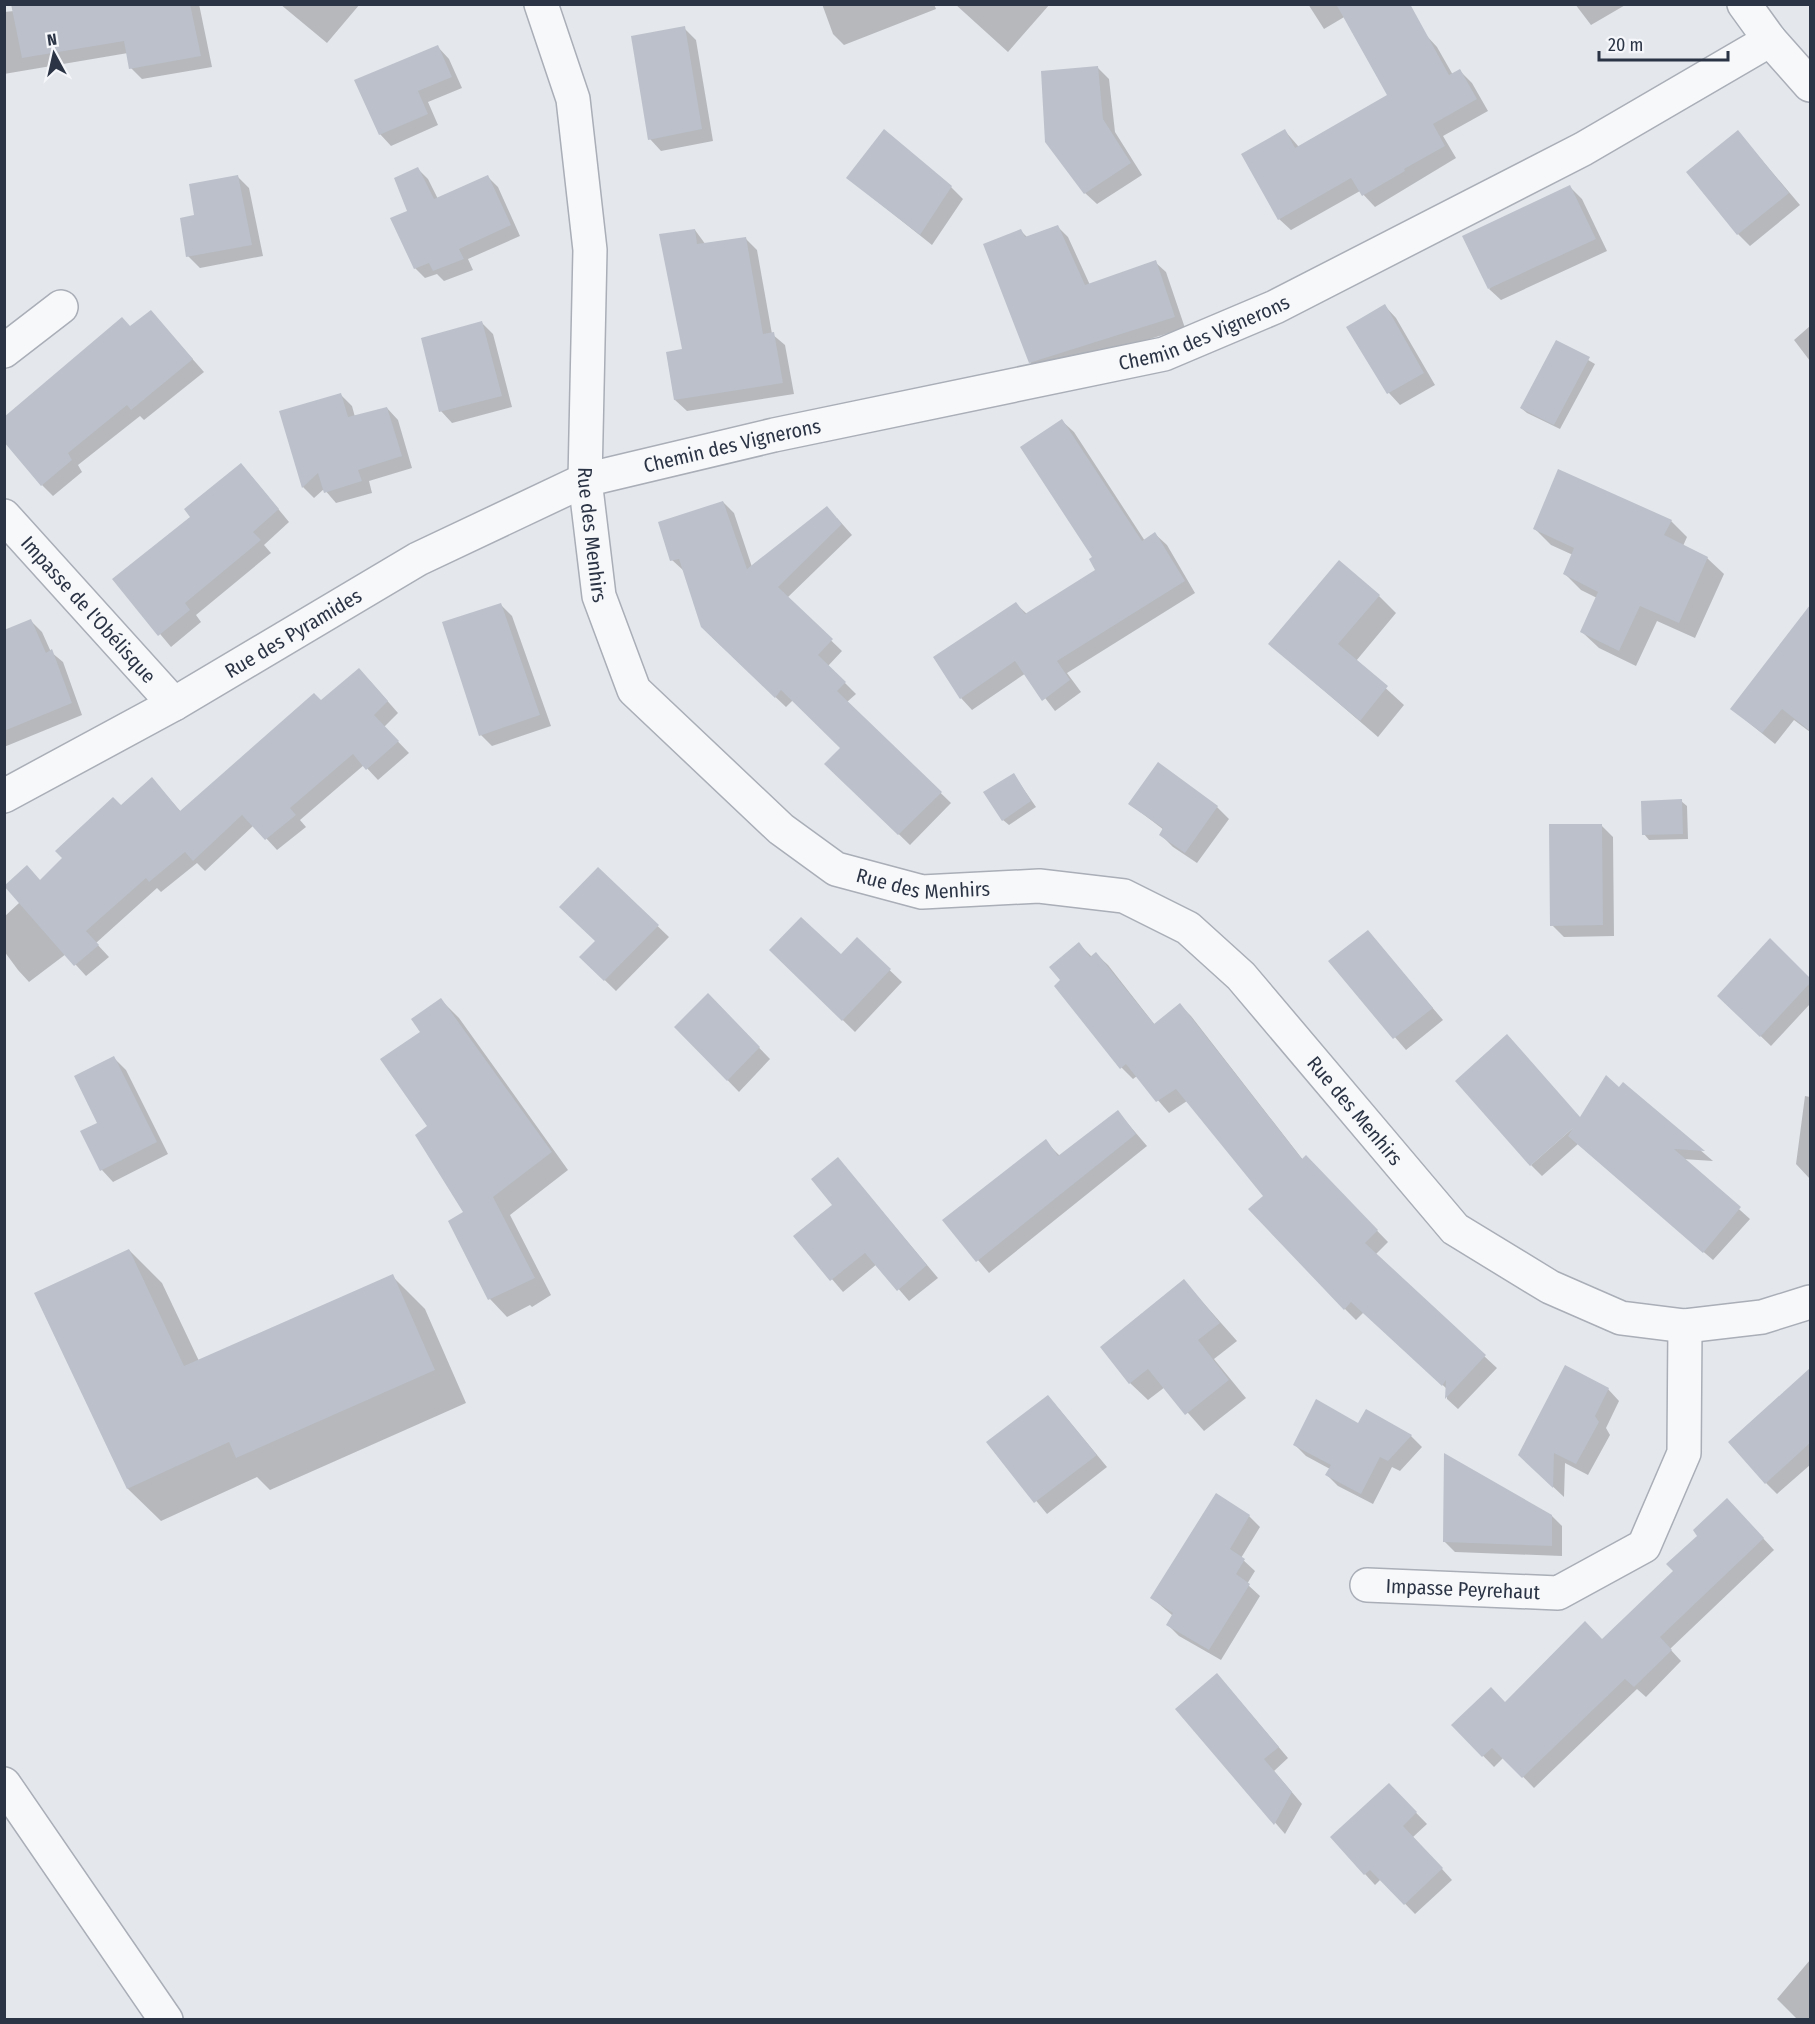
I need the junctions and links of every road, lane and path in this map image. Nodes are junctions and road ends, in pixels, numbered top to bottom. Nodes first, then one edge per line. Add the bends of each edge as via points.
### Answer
1 (541, 4) edge
2 (1744, 4) edge
3 (1770, 40) junction
4 (1810, 85) edge
5 (61, 307) dead end
6 (4, 351) edge
7 (585, 480) junction
8 (4, 516) edge
9 (174, 704) junction
10 (4, 796) edge
11 (1810, 1302) edge
12 (1684, 1326) junction
13 (1367, 1585) dead end
14 (4, 1784) edge
15 (166, 2019) edge

1 - 7 street, Rue des Menhirs via 573,99 590,250
2 - 3 street
3 - 4 street
3 - 7 street, Chemin des Vignerons via 1583,149 1275,307 1164,354 774,435
5 - 6 street
7 - 9 street, Rue des Pyramides via 418,559
7 - 12 street, Rue des Menhirs via 599,596 634,690 781,829 836,868 922,892 1039,886 1124,896 1188,928 1241,976 1455,1229 1550,1287 1621,1318
8 - 9 street, Impasse de l'Obélisque
9 - 10 street, Rue des Pyramides
11 - 12 street, Rue des Menhirs via 1762,1317
12 - 13 street, Impasse Peyrehaut via 1684,1453 1644,1546 1558,1593
14 - 15 street

